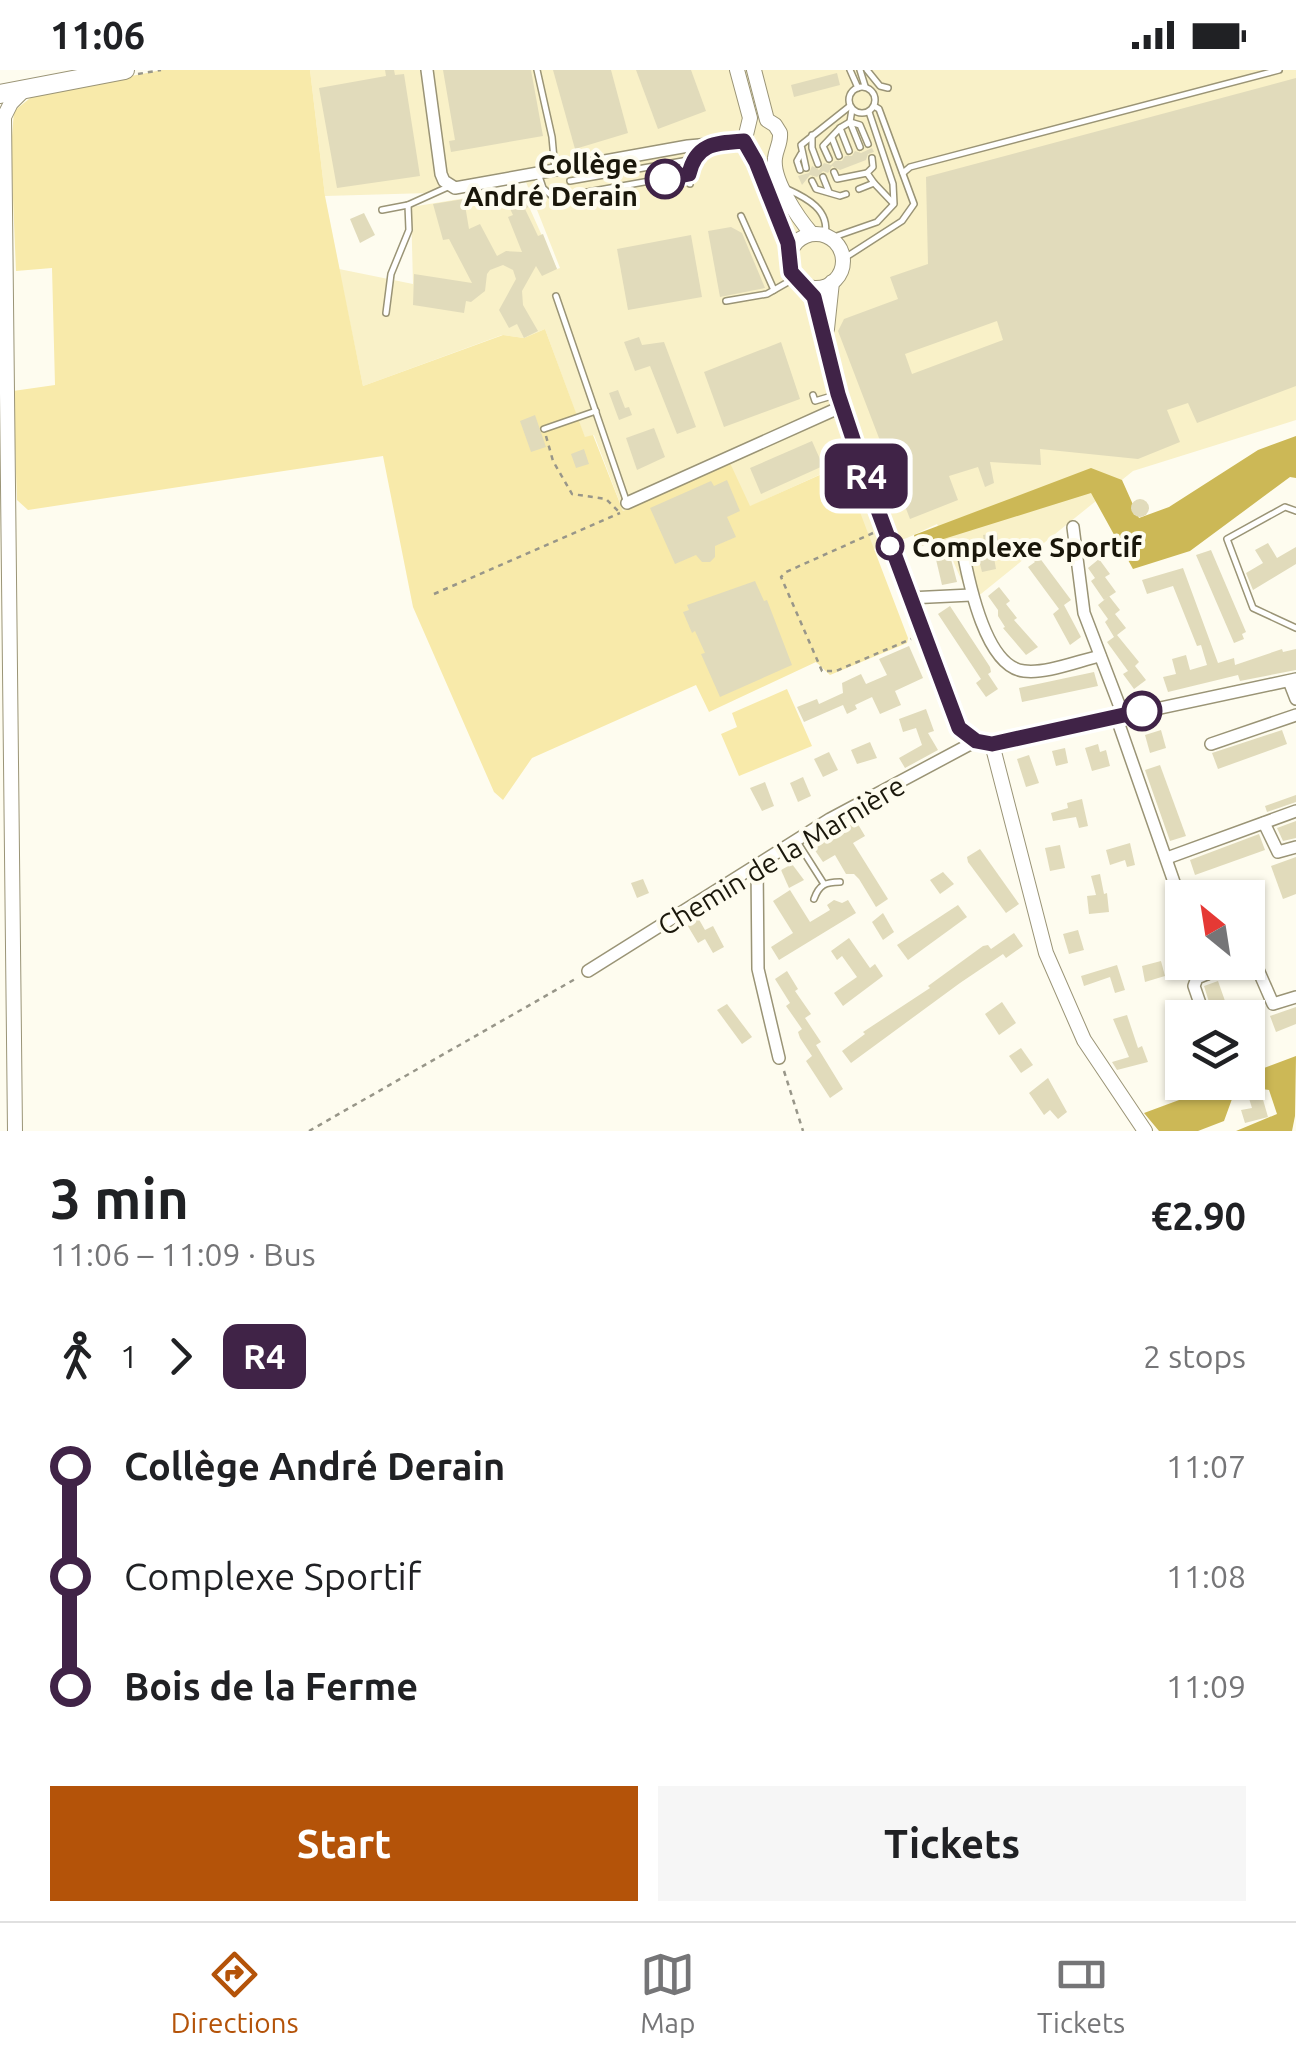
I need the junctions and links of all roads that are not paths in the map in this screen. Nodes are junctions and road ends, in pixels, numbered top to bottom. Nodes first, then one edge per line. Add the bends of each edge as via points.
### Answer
1 (90, 70) edge
2 (125, 70) edge
3 (427, 70) edge
4 (537, 70) edge
5 (737, 70) edge
6 (754, 70) edge
7 (850, 70) edge
8 (864, 70) edge
9 (1279, 70) edge
10 (0, 86) edge
11 (862, 88) junction
12 (888, 88) dead end
13 (24, 90) junction
14 (0, 94) edge
15 (851, 108) junction
16 (871, 109) junction
17 (2, 114) edge
18 (768, 120) junction
19 (850, 122) junction
20 (750, 124) junction
21 (840, 128) junction
22 (812, 135) junction
23 (832, 138) junction
24 (744, 141) junction
25 (710, 144) junction
26 (868, 144) dead end
27 (860, 147) dead end
28 (849, 152) dead end
29 (839, 156) dead end
30 (694, 158) junction
31 (829, 159) dead end
32 (868, 159) dead end
33 (818, 164) dead end
34 (855, 164) dead end
35 (844, 168) dead end
36 (561, 169) junction
37 (803, 169) dead end
38 (834, 172) dead end
39 (538, 173) junction
40 (904, 173) junction
41 (689, 174) junction
42 (859, 174) junction
43 (867, 174) junction
44 (823, 176) dead end
45 (848, 177) junction
46 (570, 181) junction
47 (808, 182) dead end
48 (690, 184) dead end
49 (874, 184) junction
50 (450, 186) junction
51 (783, 187) junction
52 (859, 189) dead end
53 (829, 192) junction
54 (572, 194) junction
55 (846, 194) dead end
56 (894, 204) junction
57 (408, 206) junction
58 (382, 210) dead end
59 (741, 216) dead end
60 (823, 236) junction
61 (790, 251) junction
62 (843, 259) junction
63 (801, 282) junction
64 (832, 282) junction
65 (774, 290) junction
66 (556, 296) dead end
67 (726, 301) dead end
68 (386, 313) dead end
69 (826, 344) junction
70 (812, 395) dead end
71 (841, 400) junction
72 (596, 412) junction
73 (544, 430) road end
74 (624, 508) joint
75 (1296, 511) edge
76 (1073, 527) dead end
77 (963, 552) dead end
78 (972, 594) junction
79 (909, 598) junction
80 (1296, 628) edge
81 (1100, 656) junction
82 (1293, 680) edge
83 (6, 688) edge
84 (1296, 699) edge
85 (1296, 714) edge
86 (1119, 716) junction
87 (984, 742) junction
88 (1211, 744) dead end
89 (1296, 811) edge
90 (1264, 823) junction
91 (796, 840) junction
92 (1296, 848) edge
93 (1168, 858) junction
94 (756, 865) junction
95 (1174, 880) edge
96 (840, 882) dead end
97 (824, 884) junction
98 (814, 899) dead end
99 (588, 971) road end
100 (1263, 980) edge
101 (1296, 997) edge
102 (779, 1058) road end
103 (15, 1131) edge
104 (1145, 1131) edge

1 - 10 main road
2 - 13 main road
3 - 50 street via 441,174
4 - 36 lane
5 - 20 street
6 - 18 street
7 - 11 lane
8 - 11 lane
8 - 12 lane
9 - 40 lane
11 - 15 lane via 849,97
11 - 16 lane via 874,94
13 - 14 main road
13 - 17 street
15 - 16 lane
15 - 19 lane
15 - 22 lane
16 - 40 lane via 880,109
16 - 56 lane
17 - 83 street
18 - 20 street
18 - 51 street via 781,136 775,158
19 - 21 lane
19 - 26 lane via 860,125
19 - 27 lane
20 - 24 street
21 - 23 lane
21 - 28 lane
22 - 33 lane
22 - 37 lane via 801,145
23 - 29 lane
23 - 31 lane via 823,146
24 - 25 street
24 - 61 street
25 - 30 lane
25 - 36 street
30 - 41 lane
30 - 46 lane
32 - 43 lane
34 - 42 lane
35 - 45 lane
36 - 39 street
36 - 46 lane
38 - 45 lane via 837,180
39 - 50 street
39 - 54 lane via 548,196
40 - 62 lane via 914,204 902,221
41 - 48 lane
41 - 54 lane
42 - 43 lane
42 - 45 lane
43 - 49 lane
44 - 53 lane
46 - 54 lane
47 - 53 lane
49 - 52 lane
49 - 56 lane
50 - 57 lane
51 - 60 street via 798,219
51 - 60 lane via 820,211 828,224
53 - 55 lane
56 - 60 lane via 877,222
57 - 58 lane
57 - 68 lane via 409,230 391,274
59 - 65 lane
60 - 61 street via 799,239
60 - 62 street
61 - 63 street via 789,265
62 - 64 street
63 - 64 street via 816,288
63 - 65 lane
63 - 69 street via 814,297
64 - 69 street
65 - 67 lane
66 - 72 lane
69 - 71 street
70 - 71 lane via 815,402
71 - 74 street
71 - 79 street
72 - 73 lane
72 - 74 lane
75 - 80 lane via 1285,507 1227,540 1253,608
76 - 81 street via 1080,596
77 - 78 street
78 - 79 street
78 - 81 street via 996,652 1013,668 1027,672
79 - 87 street via 959,728
81 - 86 street
82 - 84 street
82 - 86 street, Chemin de la Marnière
83 - 103 street
85 - 88 street
86 - 87 street, Chemin de la Marnière
86 - 93 street
87 - 91 street, Chemin de la Marnière via 880,790
87 - 104 street via 1046,954 1084,1040
89 - 90 street
90 - 92 street via 1278,852
90 - 93 street
91 - 94 street, Chemin de la Marnière
91 - 97 lane
93 - 95 street
94 - 99 street, Chemin de la Marnière
94 - 102 street via 758,969
96 - 97 lane
97 - 98 lane
100 - 101 street via 1273,1004

